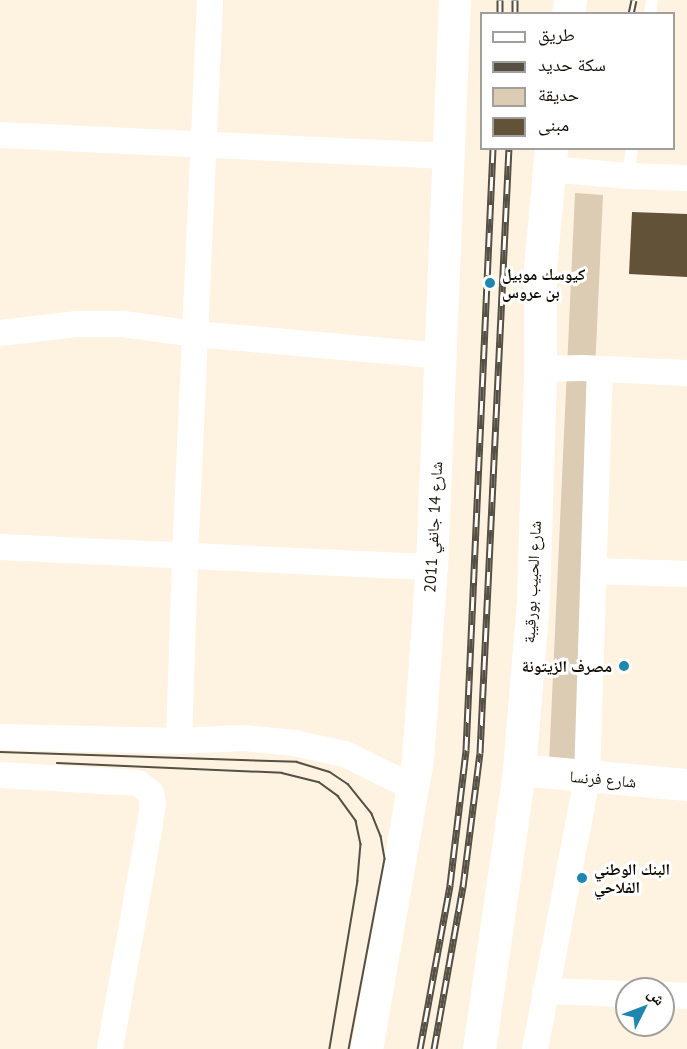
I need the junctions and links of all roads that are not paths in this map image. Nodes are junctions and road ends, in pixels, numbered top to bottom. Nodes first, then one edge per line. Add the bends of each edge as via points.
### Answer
1 (210, 0) edge
2 (455, 0) edge
3 (0, 135) edge
4 (203, 146) junction
5 (632, 150) edge
6 (447, 156) junction
7 (550, 158) edge
8 (628, 176) junction
9 (687, 178) edge
10 (0, 333) edge
11 (196, 334) junction
12 (441, 356) junction
13 (540, 369) junction
14 (600, 369) junction
15 (687, 373) edge
16 (0, 547) edge
17 (185, 558) junction
18 (432, 567) junction
19 (594, 571) junction
20 (687, 574) edge
21 (0, 737) edge
22 (179, 741) junction
23 (519, 770) junction
24 (0, 775) edge
25 (587, 778) junction
26 (687, 785) edge
27 (414, 788) junction
28 (545, 991) junction
29 (615, 994) edge
30 (110, 1049) edge
31 (367, 1049) edge
32 (479, 1049) edge
33 (535, 1049) edge

1 - 4 street
2 - 6 street, شارع 14 جانفي 2011
3 - 4 street
4 - 6 street
4 - 11 street
5 - 8 lane
6 - 12 street, شارع 14 جانفي 2011
7 - 8 street
7 - 13 main road, شارع الحبيب بورقيبة via 540,269
8 - 9 street
10 - 11 street via 77,324 123,324
11 - 12 street
11 - 17 street
12 - 18 street, شارع 14 جانفي 2011
13 - 14 street
13 - 23 main road, شارع الحبيب بورقيبة via 533,598
14 - 15 street
14 - 19 street
16 - 17 street
17 - 18 street
17 - 22 street
18 - 27 street, شارع 14 جانفي 2011
19 - 20 street
19 - 25 street
21 - 22 street
22 - 27 street via 244,738 294,743 345,754
23 - 25 street, شارع فرنسا
23 - 32 main road, شارع الحبيب بورقيبة
24 - 30 street via 138,783 151,793 150,824
25 - 26 street, شارع فرنسا
25 - 28 street
27 - 31 street, شارع 14 جانفي 2011
28 - 29 street
28 - 33 street

